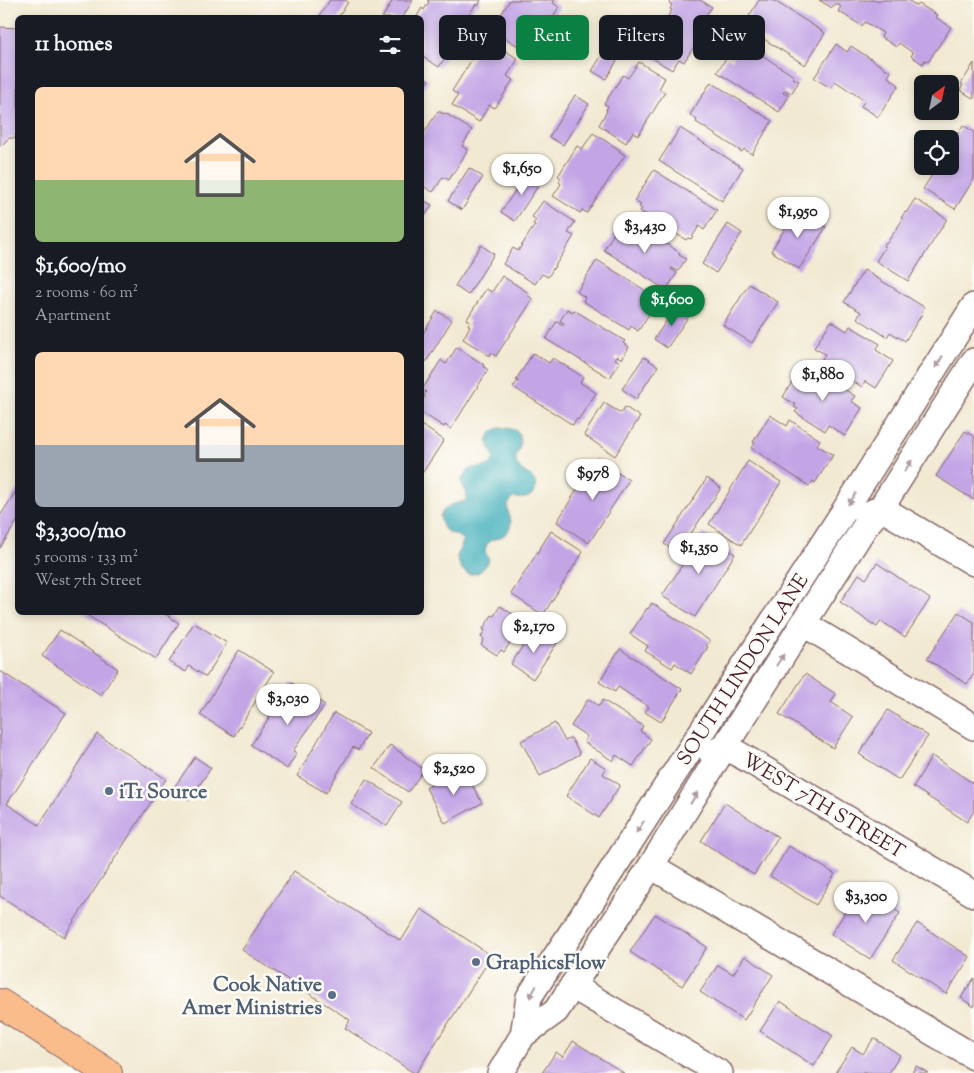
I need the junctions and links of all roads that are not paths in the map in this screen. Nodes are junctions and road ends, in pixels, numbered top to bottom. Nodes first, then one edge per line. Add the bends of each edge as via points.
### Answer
1 (974, 306) edge
2 (967, 323) edge
3 (974, 361) edge
4 (965, 395) edge
5 (881, 508) junction
6 (813, 559) junction
7 (974, 563) edge
8 (804, 624) junction
9 (974, 727) edge
10 (725, 746) junction
11 (661, 794) junction
12 (622, 854) junction
13 (651, 866) junction
14 (974, 894) edge
15 (572, 986) junction
16 (0, 1003) edge
17 (523, 1035) junction
18 (974, 1057) edge
19 (106, 1072) edge
20 (500, 1073) edge
21 (720, 1073) edge

1 - 2 street, SOUTH LINDON LANE
2 -> 6 street, SOUTH LINDON LANE
3 - 4 street, SOUTH LINDON LANE
5 -> 4 street, SOUTH LINDON LANE
5 - 6 street via 859,520 828,550
5 - 7 street
5 - 8 street, SOUTH LINDON LANE via 866,525
6 - 11 street, SOUTH LINDON LANE
8 - 9 street
10 -> 8 street, SOUTH LINDON LANE
10 - 11 street via 711,754 679,784
13 -> 10 street, SOUTH LINDON LANE
10 - 14 street, WEST 7TH STREET
11 -> 12 street, SOUTH LINDON LANE
12 - 15 street via 626,865 622,881 572,962
12 -> 17 street, SOUTH LINDON LANE via 529,997
13 - 15 street, SOUTH LINDON LANE
13 - 18 street
15 - 17 street, SOUTH LINDON LANE via 556,1011
15 - 21 street
16 - 19 main road
17 - 20 street, SOUTH LINDON LANE

